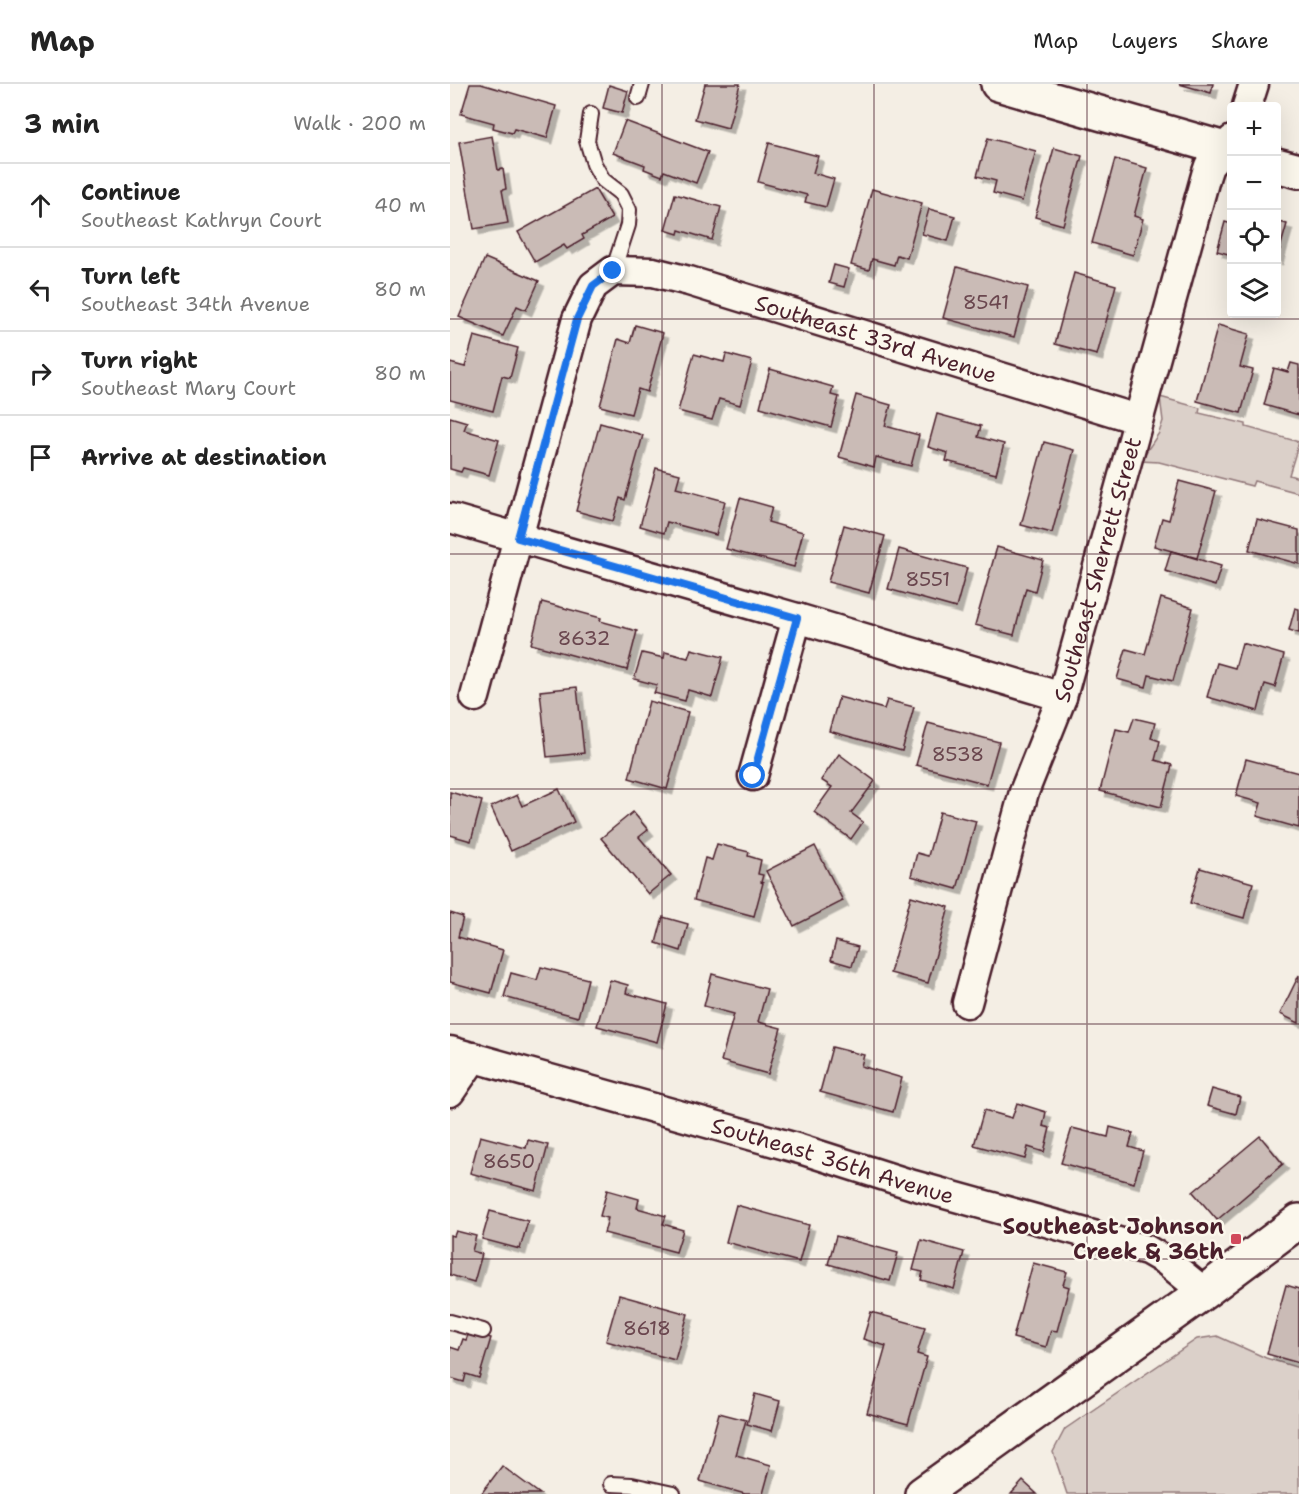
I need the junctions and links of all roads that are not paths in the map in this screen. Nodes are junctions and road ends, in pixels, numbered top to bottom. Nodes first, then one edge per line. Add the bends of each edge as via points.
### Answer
1 (998, 84) edge
2 (1254, 84) edge
3 (1248, 102) edge
4 (591, 114) dead end
5 (1227, 146) edge
6 (1227, 149) edge
7 (1281, 166) edge
8 (1299, 171) edge
9 (613, 271) junction
10 (1137, 419) junction
11 (450, 518) edge
12 (518, 538) junction
13 (797, 618) junction
14 (475, 697) dead end
15 (1062, 697) junction
16 (753, 776) dead end
17 (967, 1003) dead end
18 (462, 1054) edge
19 (450, 1092) edge
20 (1299, 1221) edge
21 (1204, 1292) junction
22 (450, 1322) edge
23 (483, 1331) dead end
24 (611, 1484) dead end
25 (672, 1494) edge
26 (922, 1494) edge

1 - 5 main road
2 - 3 street
4 - 9 lane via 587,141 594,164 603,180 621,194 629,210
6 - 10 street, Southeast Sherrett Street via 1209,166
7 - 8 main road
9 - 10 street, Southeast 33rd Avenue via 653,272 689,281
9 - 12 street via 593,286 577,319
10 - 15 street, Southeast Sherrett Street
11 - 12 street
12 - 13 street
12 - 14 street
13 - 15 street
13 - 16 street
15 - 17 street, Southeast Sherrett Street via 1024,792
18 - 19 street
18 - 21 street, Southeast 36th Avenue via 1147,1251
20 - 21 main road
21 - 26 main road
22 - 23 lane
24 - 25 lane

